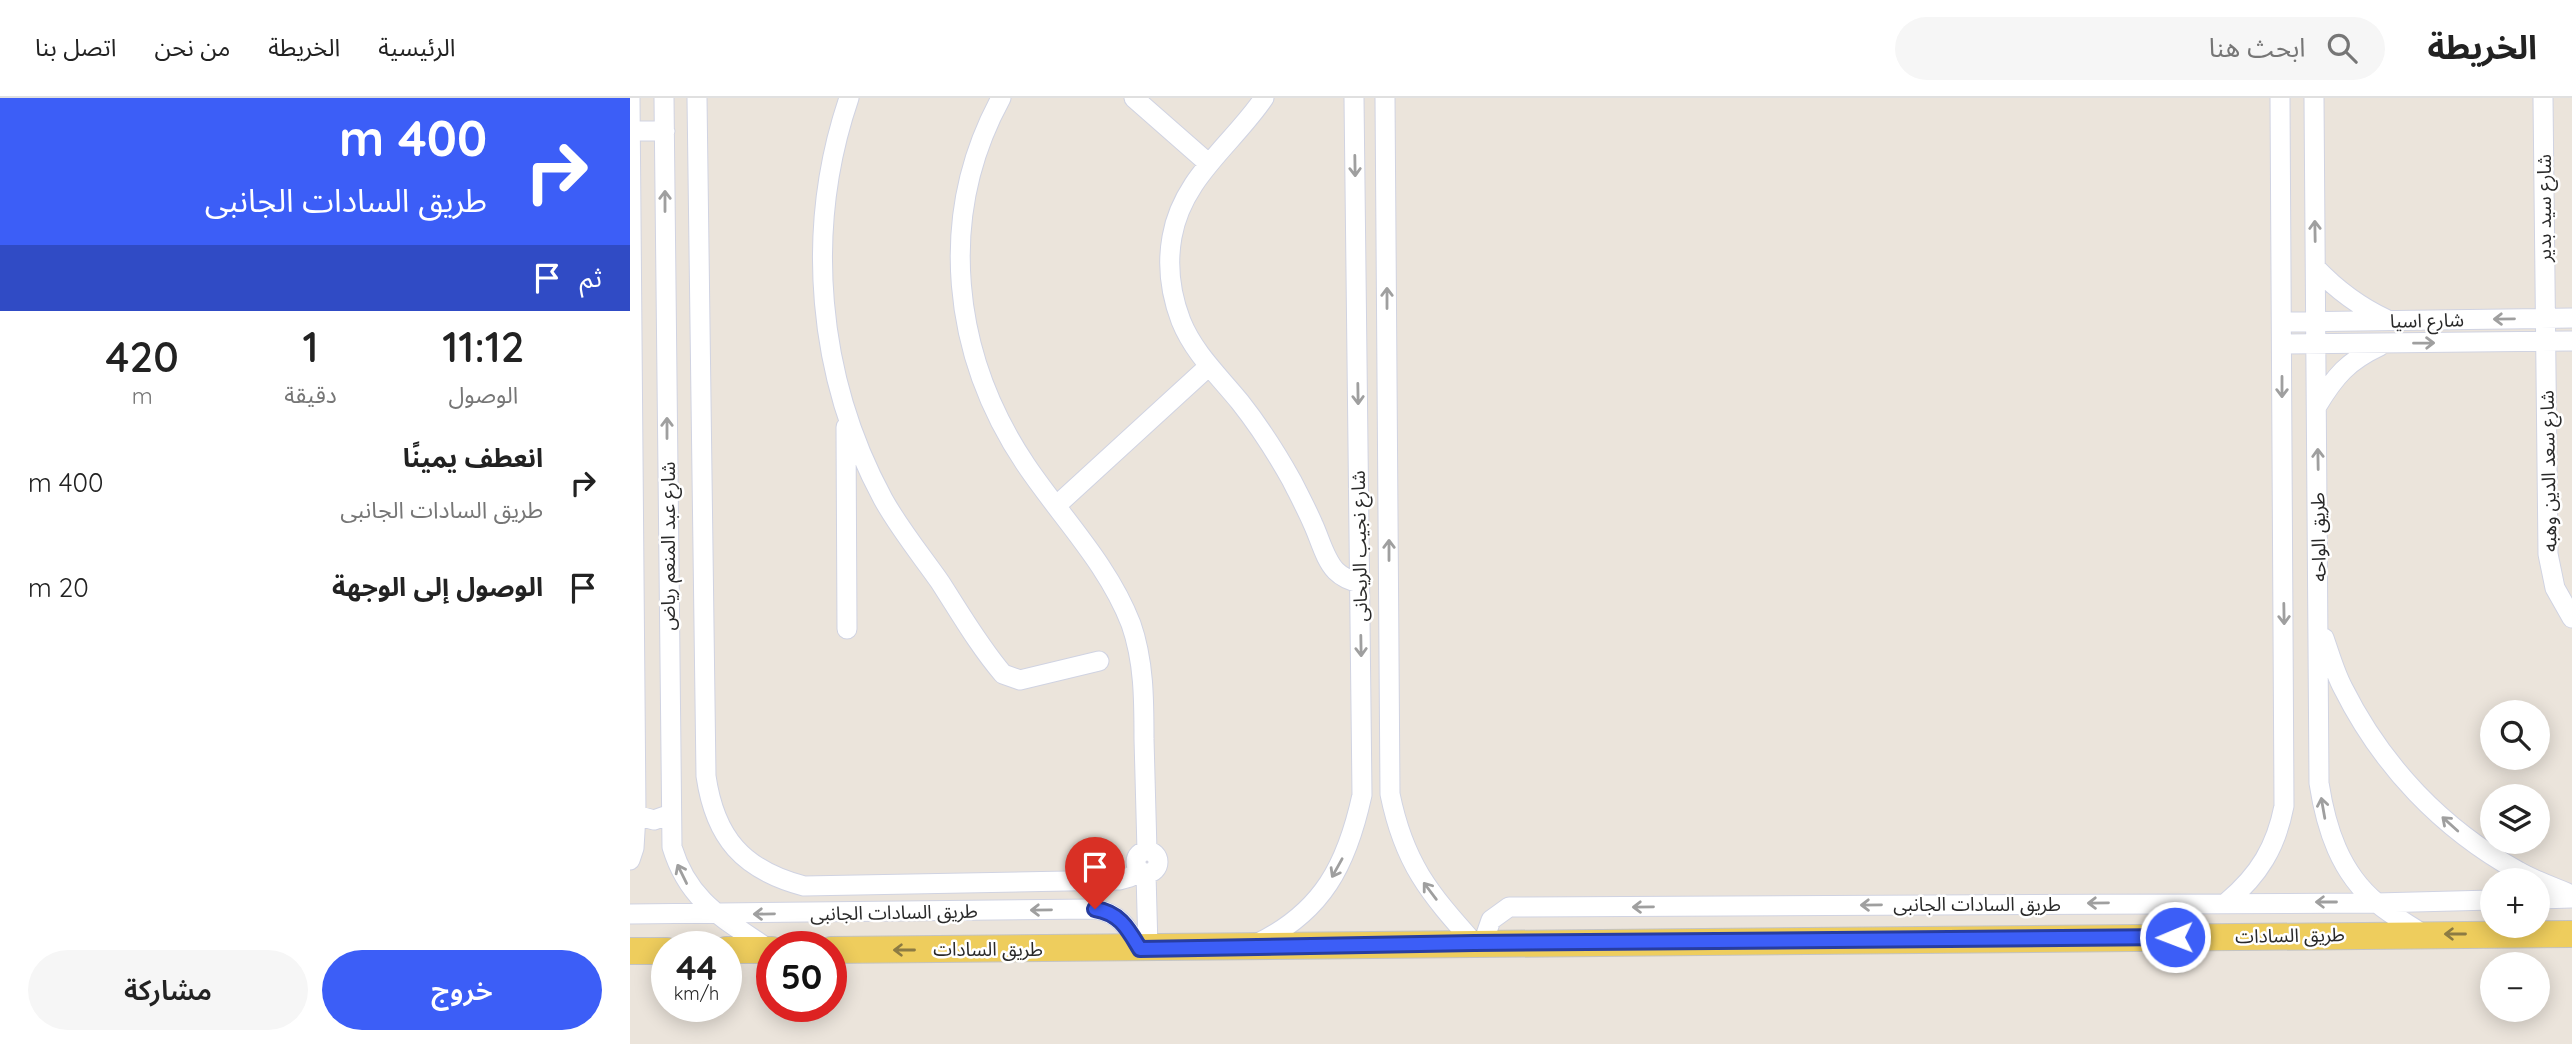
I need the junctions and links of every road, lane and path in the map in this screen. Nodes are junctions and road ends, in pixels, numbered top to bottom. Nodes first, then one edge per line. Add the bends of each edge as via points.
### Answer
1 (630, 98) edge
2 (664, 98) edge
3 (697, 98) edge
4 (1000, 98) edge
5 (1134, 98) edge
6 (1264, 98) edge
7 (1354, 98) edge
8 (1385, 98) edge
9 (2280, 98) edge
10 (2314, 98) edge
11 (2543, 98) edge
12 (848, 100) edge
13 (630, 131) edge
14 (665, 131) junction
15 (1208, 163) junction
16 (2316, 268) junction
17 (2545, 318) junction
18 (2572, 318) edge
19 (2390, 321) junction
20 (2316, 322) junction
21 (2282, 323) junction
22 (2545, 341) junction
23 (2572, 341) edge
24 (2386, 343) junction
25 (2282, 344) junction
26 (2316, 344) junction
27 (631, 365) edge
28 (1209, 366) junction
29 (2317, 407) junction
30 (846, 412) junction
31 (632, 442) edge
32 (846, 501) junction
33 (884, 501) junction
34 (1056, 506) junction
35 (1360, 583) junction
36 (2572, 618) edge
37 (2319, 625) junction
38 (847, 629) dead end
39 (1099, 661) dead end
40 (2285, 768) junction
41 (2319, 768) junction
42 (1391, 794) junction
43 (1362, 795) junction
44 (671, 814) junction
45 (636, 816) junction
46 (630, 860) edge
47 (1143, 872) junction
48 (2572, 897) edge
49 (2550, 898) edge
50 (2480, 900) edge
51 (2227, 902) junction
52 (2376, 903) junction
53 (630, 914) edge
54 (719, 915) junction
55 (2423, 934) junction
56 (2572, 934) edge
57 (756, 940) edge
58 (1479, 943) junction
59 (1250, 947) junction
60 (1144, 949) junction
61 (847, 950) edge
62 (630, 951) edge
63 (651, 951) edge

1 - 13 street, شارع عبد المنعم رياض
2 - 14 street, شارع عبد المنعم رياض
3 - 47 street via 706,776 720,827 735,849 755,866 804,886 1119,880
4 - 34 street via 968,186 961,239 963,312 972,353 1004,431
5 - 15 street
6 - 15 street
7 -> 35 street, شارع نجيب الريحانى
42 -> 8 street, شارع نجيب الريحانى
9 - 21 street, طريق الواحه
16 -> 10 street, طريق الواحه
11 - 17 street, شارع سيد بدير
12 - 30 street via 828,186 822,270 833,366
13 - 14 street
13 - 27 street, شارع عبد المنعم رياض
44 -> 14 street, شارع عبد المنعم رياض
15 - 28 street via 1179,210 1169,265 1180,320
16 - 19 street via 2337,290
16 - 20 street, طريق الواحه
17 - 18 street, شارع اسيا
17 -> 19 street, شارع اسيا
17 - 22 street, شارع سعد الدين وهبه
19 - 20 street, شارع اسيا
20 - 21 street, شارع اسيا
20 - 26 street, طريق الواحه
21 - 25 street, طريق الواحه
22 - 23 street, شارع اسيا
24 -> 22 street, شارع اسيا
22 - 36 street, شارع سعد الدين وهبه via 2548,554 2555,588
24 - 26 street, شارع اسيا
24 - 29 street via 2357,357 2333,379
25 - 26 street, شارع اسيا
25 -> 40 street, طريق الواحه
26 - 29 street, طريق الواحه
27 - 31 street, شارع عبد المنعم رياض
28 - 34 street
28 - 35 street via 1240,402 1285,470 1330,563 1343,576
37 -> 29 street, طريق الواحه
30 - 32 street
30 - 33 street
31 - 45 street, شارع عبد المنعم رياض
32 - 33 street
32 - 38 street
33 - 39 street via 1003,674 1020,680
34 - 47 street via 1115,590 1139,652 1147,850 1140,852 1136,865
35 -> 43 street, شارع نجيب الريحانى
37 - 41 street, طريق الواحه
48 -> 37 street via 2519,872 2464,837 2416,794 2361,721 2342,687
40 - 41 street
40 - 51 street, طريق الواحه via 2284,806 2271,850 2252,878
52 -> 41 street, طريق الواحه via 2353,878 2336,849 2324,817
42 - 43 street
58 -> 42 street, شارع نجيب الريحانى via 1423,883 1397,826
43 -> 59 street, شارع نجيب الريحانى via 1353,836 1336,872 1313,904 1284,930
44 - 45 street via 654,820
54 -> 44 street, شارع عبد المنعم رياض via 688,886 678,867
45 - 46 street, شارع عبد المنعم رياض
47 - 60 street
48 - 49 street
50 - 52 street, طريق السادات الجانبى
52 -> 51 street, طريق السادات الجانبى
51 -> 58 street, طريق السادات الجانبى via 1509,907 1491,920
52 - 55 street, طريق الواحه
53 - 54 street, طريق السادات الجانبى
54 - 57 street, شارع عبد المنعم رياض
60 -> 54 street, طريق السادات الجانبى via 1119,919 1095,909
56 -> 55 main road, طريق السادات
55 - 58 main road, طريق السادات
58 - 59 main road, طريق السادات
59 - 60 main road, طريق السادات
60 -> 61 main road, طريق السادات
62 - 63 main road

